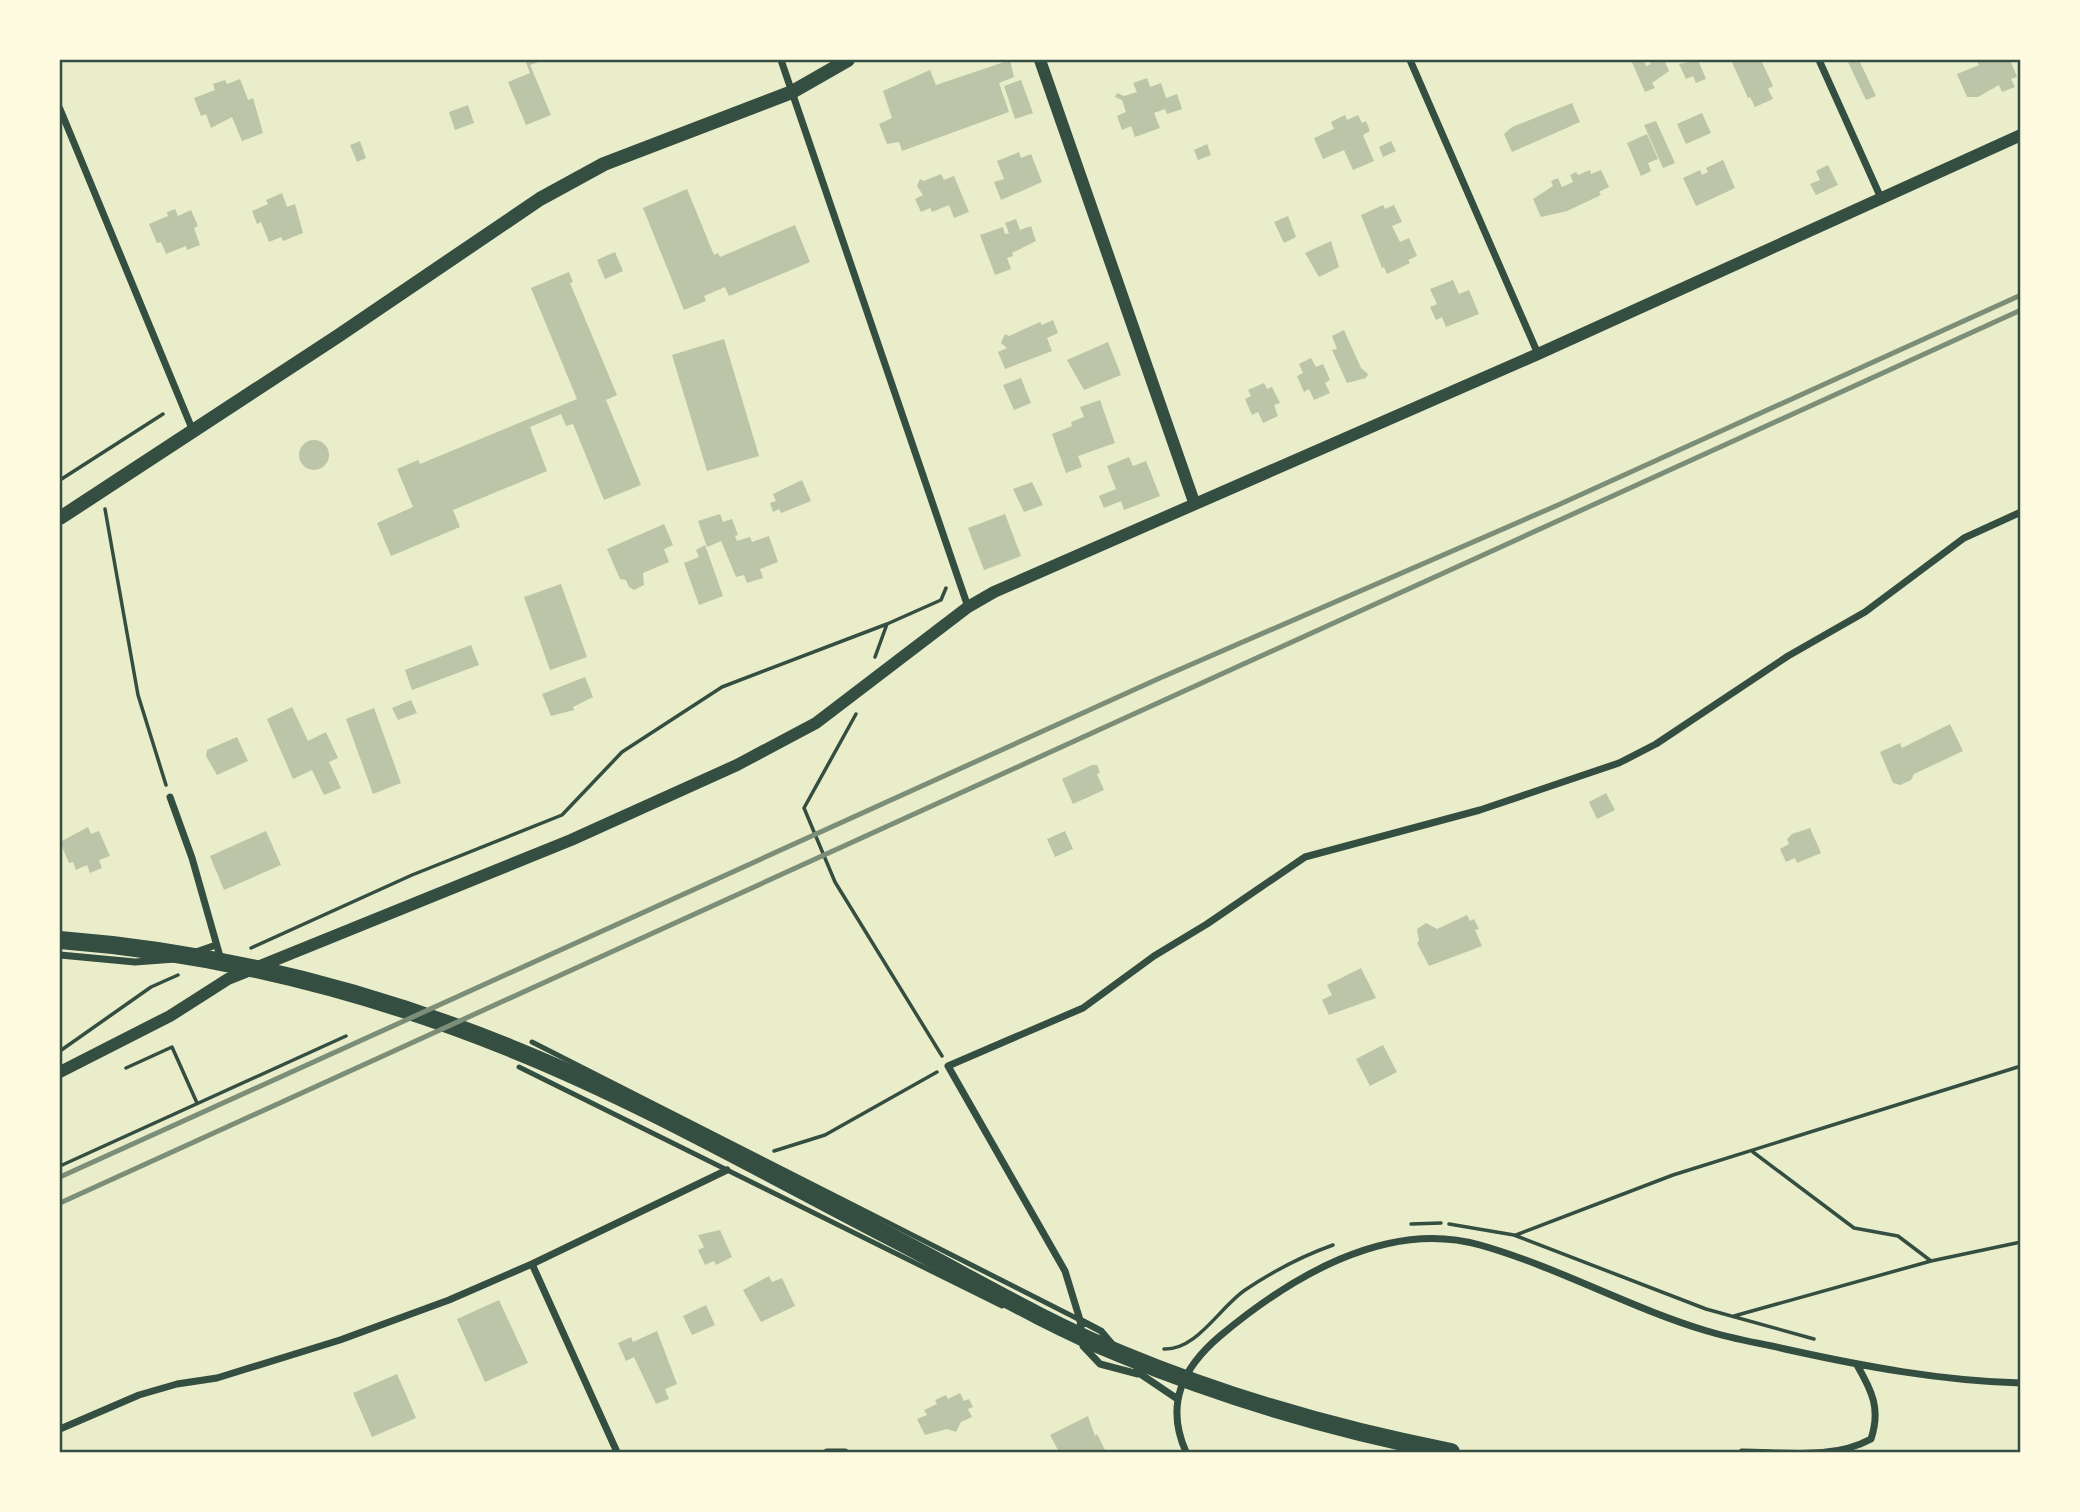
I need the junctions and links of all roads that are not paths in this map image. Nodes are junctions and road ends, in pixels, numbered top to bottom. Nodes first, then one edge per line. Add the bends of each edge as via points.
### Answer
1 (781, 60) edge
2 (848, 60) edge
3 (1040, 60) edge
4 (1410, 60) edge
5 (1819, 60) edge
6 (792, 92) junction
7 (60, 109) edge
8 (2021, 135) edge
9 (1881, 198) junction
10 (1538, 354) junction
11 (192, 431) junction
12 (1194, 502) junction
13 (2021, 512) edge
14 (60, 518) edge
15 (968, 607) junction
16 (170, 797) road end
17 (60, 940) edge
18 (216, 945) junction
19 (60, 955) edge
20 (228, 979) junction
21 (532, 1042) dead end
22 (519, 1067) dead end
23 (60, 1073) edge
24 (757, 1155) junction
25 (727, 1170) junction
26 (533, 1264) junction
27 (1080, 1320) junction
28 (1083, 1346) junction
29 (1857, 1365) junction
30 (1138, 1374) junction
31 (2021, 1383) edge
32 (1176, 1398) junction
33 (60, 1429) edge
34 (1405, 1447) edge
35 (617, 1452) edge
36 (827, 1452) edge
37 (845, 1452) edge
38 (1186, 1452) edge
39 (1451, 1452) edge
40 (1742, 1452) edge

1 - 6 street
2 - 6 main road
3 - 12 street
4 - 10 street
5 - 9 street
6 - 11 main road via 604,164 540,199
6 - 15 street
7 - 11 street
8 - 9 street
9 - 10 street
10 - 12 street
11 - 14 main road
12 - 15 street
13 - 27 street via 1964,538 1866,612 1788,656 1656,744 1619,763 1480,810 1305,857 1083,1008 948,1066 1065,1271
15 - 20 street via 816,723 663,800
16 - 18 street
17 - 34 main road via 183,955 265,971 412,1011 613,1094 1119,1353 1286,1412
18 - 19 street via 167,961
18 - 20 street
20 - 23 street via 139,1033
21 - 24 lane
22 - 25 lane
24 - 25 lane
24 - 27 lane
25 - 26 street
25 - 28 lane
26 - 33 street via 340,1340 217,1378 139,1395
26 - 35 street
27 - 28 street
27 - 30 street via 1101,1331
28 - 30 street via 1100,1364
29 - 31 street
29 - 32 street via 1707,1331 1477,1244 1401,1241 1335,1262 1261,1302 1216,1339 1191,1369
29 - 40 street via 1875,1398 1878,1420 1871,1439 1852,1449 1830,1452
30 - 32 street
32 - 38 street via 1176,1420
34 - 39 main road
36 - 37 street

